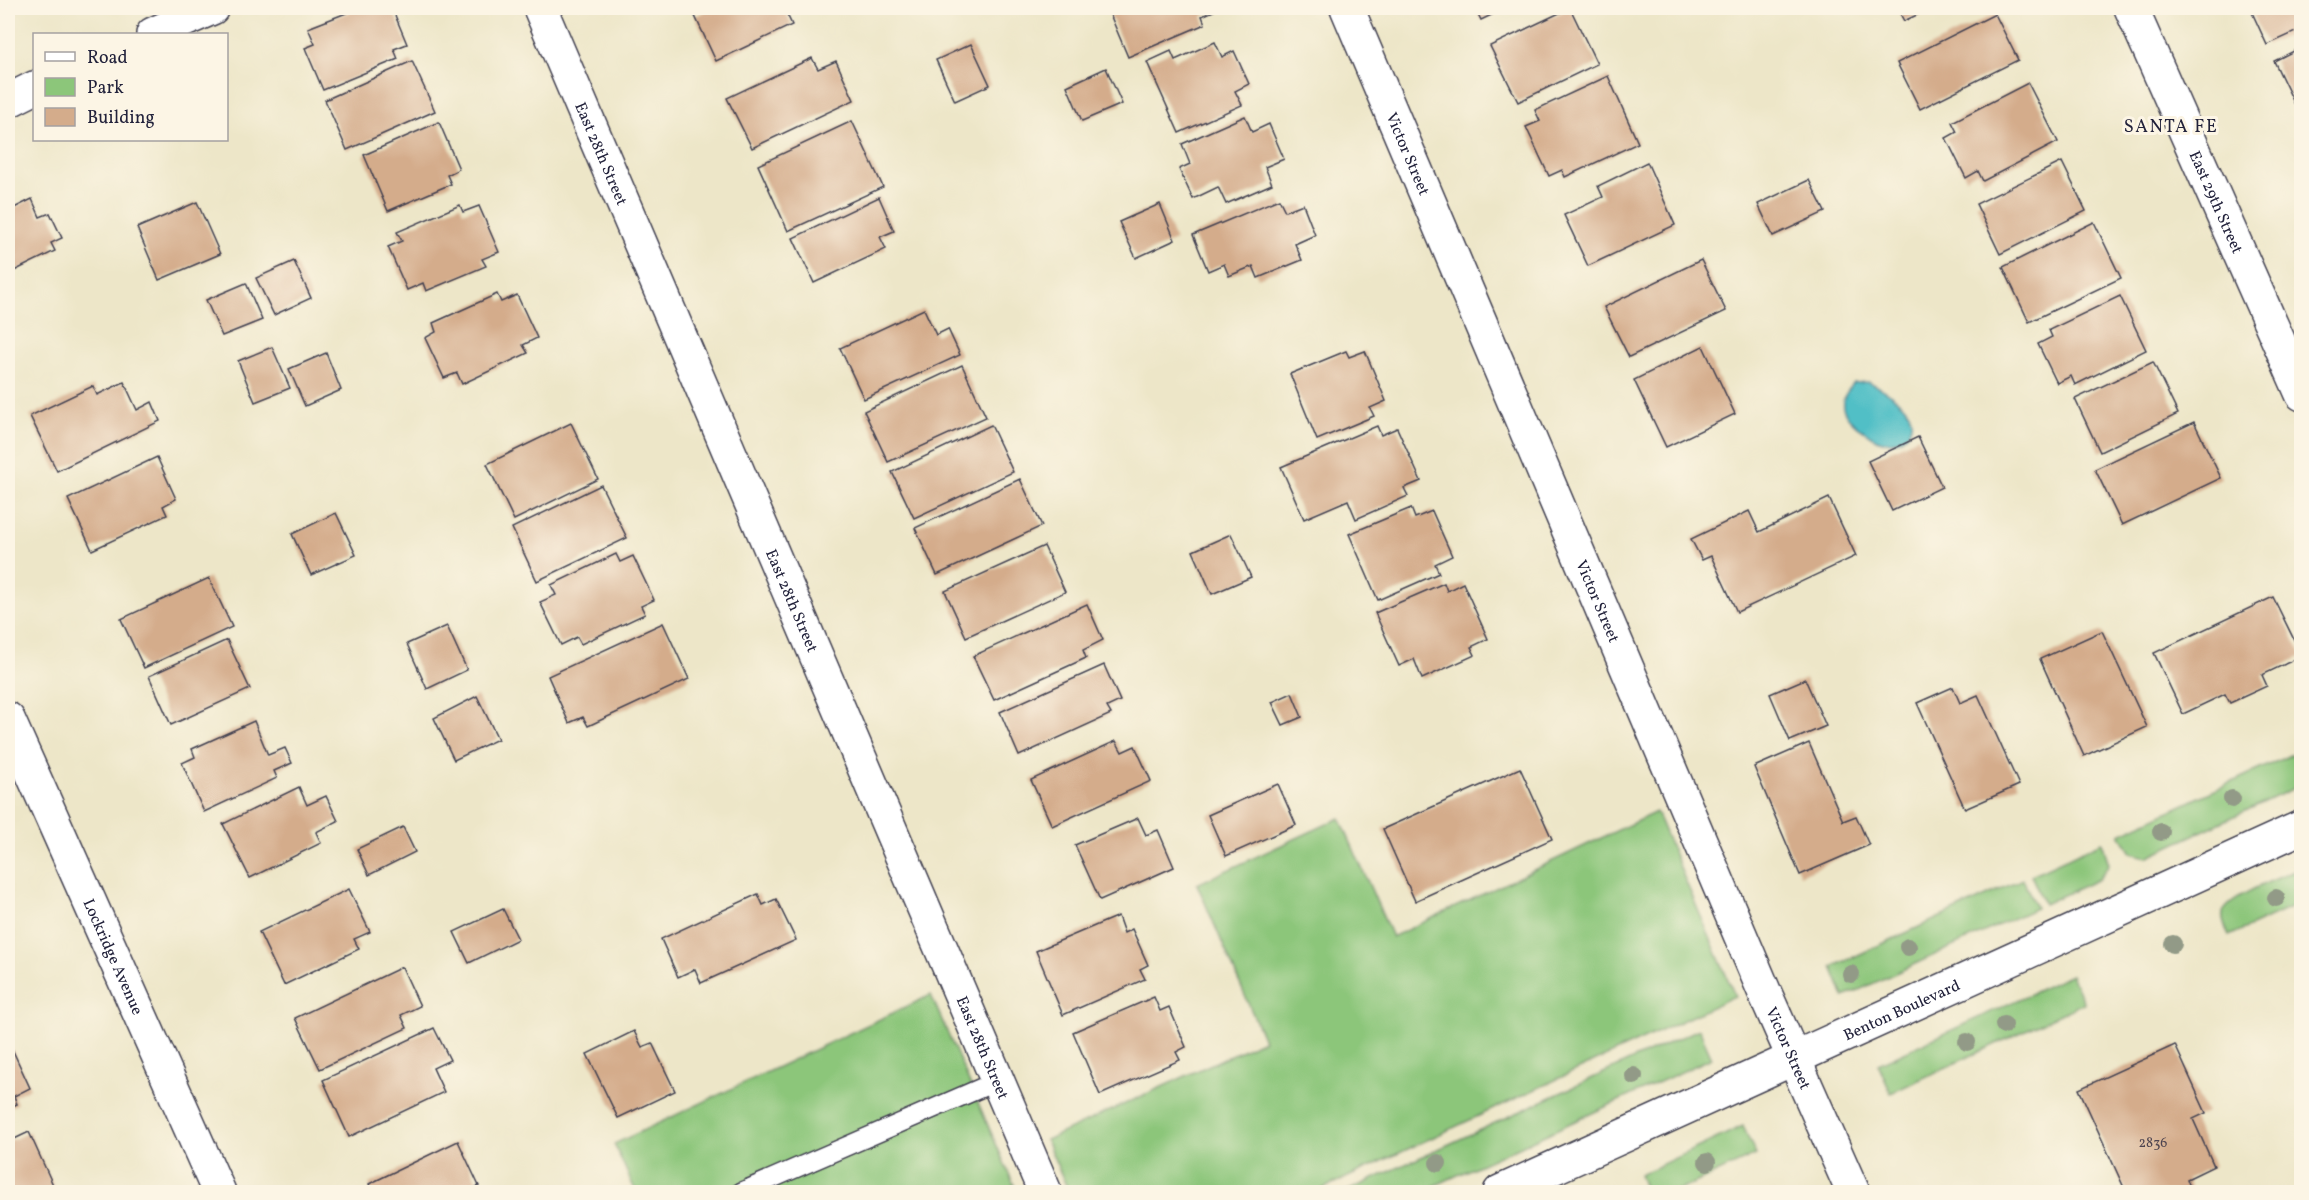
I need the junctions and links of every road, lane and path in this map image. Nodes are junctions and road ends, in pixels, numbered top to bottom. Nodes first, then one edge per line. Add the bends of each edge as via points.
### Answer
1 (212, 8) edge
2 (540, 8) edge
3 (1347, 8) edge
4 (2131, 8) edge
5 (155, 33) edge
6 (33, 88) edge
7 (8, 101) edge
8 (2301, 394) edge
9 (8, 719) edge
10 (2301, 826) edge
11 (1793, 1058) junction
12 (997, 1081) junction
13 (219, 1192) edge
14 (741, 1192) edge
15 (1045, 1192) edge
16 (1500, 1192) edge
17 (1853, 1192) edge

1 - 5 street
2 - 12 street, East 28th Street
3 - 11 street, Victor Street
4 - 8 street, East 29th Street
6 - 7 street
9 - 13 street, Lockridge Avenue
10 - 11 street, Benton Boulevard
11 - 16 street, Benton Boulevard
11 - 17 street, Victor Street
12 - 14 lane
12 - 15 street, East 28th Street

